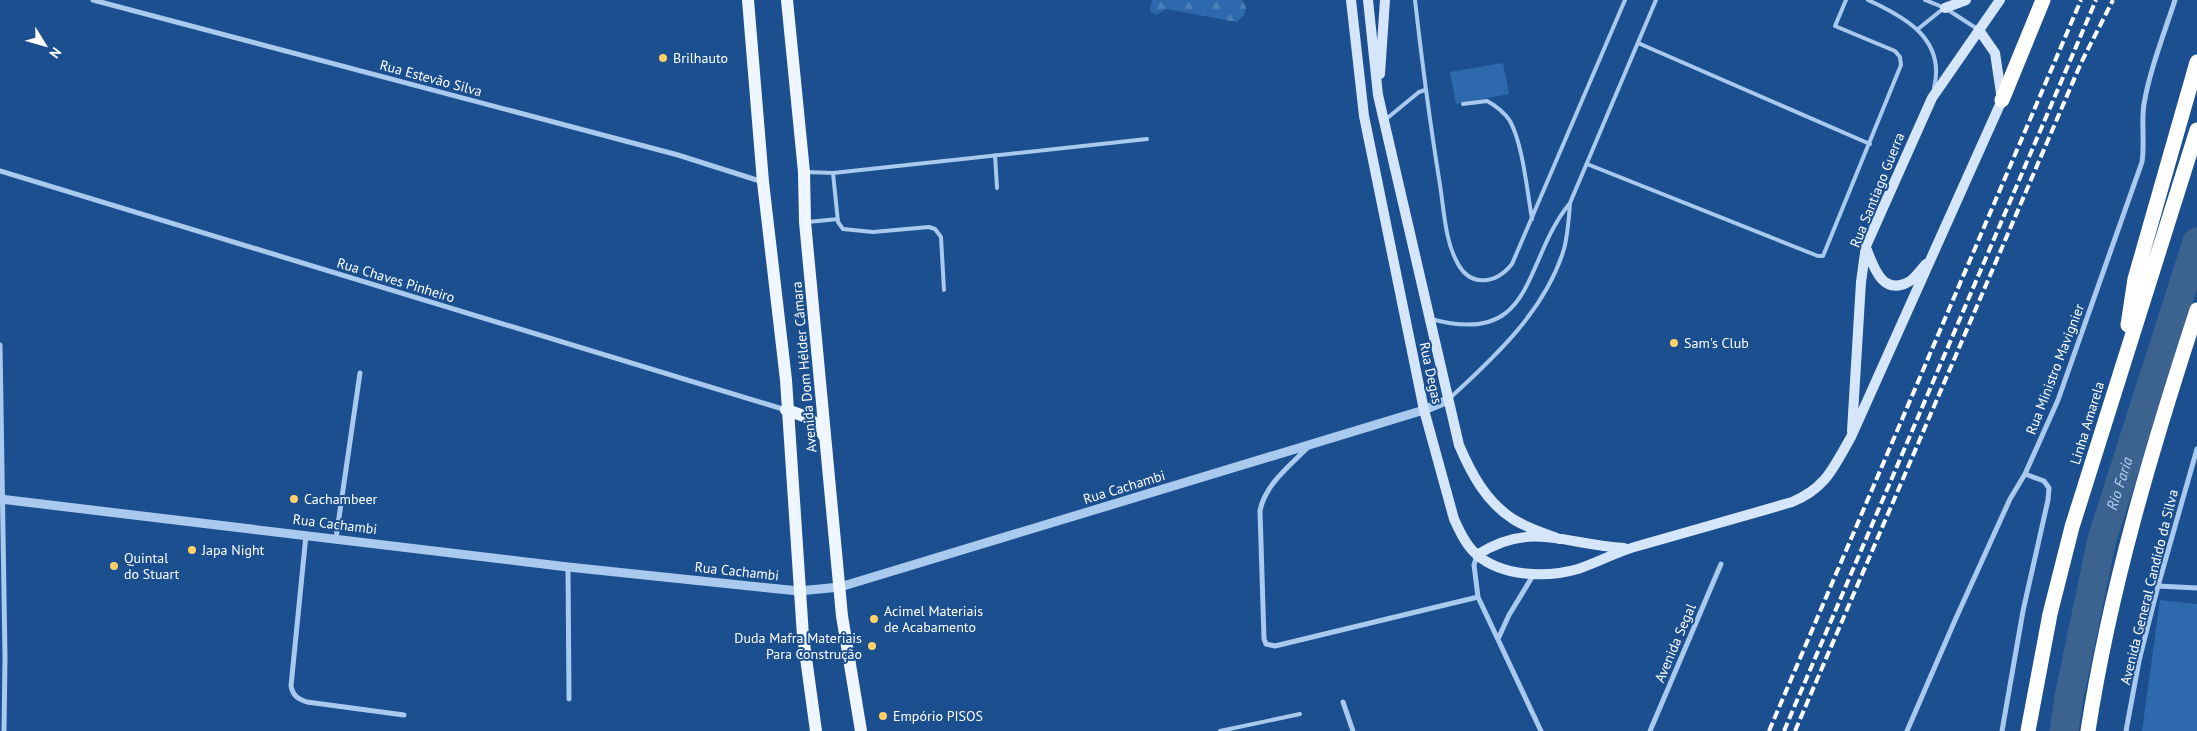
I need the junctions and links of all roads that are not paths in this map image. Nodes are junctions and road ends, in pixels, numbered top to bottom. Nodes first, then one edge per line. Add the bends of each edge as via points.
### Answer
1 (93, 0) edge
2 (748, 0) edge
3 (787, 0) edge
4 (1351, 0) edge
5 (1368, 0) edge
6 (1384, 0) edge
7 (1415, 0) edge
8 (1625, 0) edge
9 (1656, 0) edge
10 (1846, 0) edge
11 (1868, 0) edge
12 (1925, 0) edge
13 (1966, 0) edge
14 (2000, 0) edge
15 (2043, 0) edge
16 (2175, 0) edge
17 (1944, 8) junction
18 (1918, 28) junction
19 (1979, 30) junction
20 (1638, 43) junction
21 (2197, 63) edge
22 (1425, 90) junction
23 (1378, 95) junction
24 (1932, 98) junction
25 (2002, 100) junction
26 (1464, 104) dead end
27 (1385, 120) junction
28 (2197, 130) edge
29 (1147, 139) dead end
30 (1870, 144) junction
31 (995, 154) junction
32 (1587, 164) junction
33 (0, 171) edge
34 (804, 172) junction
35 (833, 173) junction
36 (763, 182) junction
37 (997, 188) dead end
38 (1570, 203) junction
39 (838, 219) junction
40 (1532, 219) junction
41 (805, 222) junction
42 (1866, 246) junction
43 (1932, 258) junction
44 (944, 290) dead end
45 (2197, 310) edge
46 (1429, 319) junction
47 (0, 345) edge
48 (2121, 368) junction
49 (360, 373) dead end
50 (1448, 400) junction
51 (786, 410) junction
52 (1424, 410) junction
53 (1852, 437) junction
54 (825, 441) junction
55 (1310, 445) junction
56 (2197, 449) edge
57 (2025, 474) junction
58 (0, 499) edge
59 (306, 534) junction
60 (336, 538) junction
61 (1559, 539) junction
62 (1627, 549) junction
63 (1477, 555) junction
64 (1721, 564) dead end
65 (568, 567) junction
66 (1534, 574) junction
67 (2158, 586) junction
68 (840, 587) junction
69 (2197, 588) edge
70 (799, 591) junction
71 (1478, 597) junction
72 (1498, 639) junction
73 (568, 699) dead end
74 (1343, 702) dead end
75 (404, 714) dead end
76 (1300, 714) dead end
77 (4, 731) edge
78 (816, 731) edge
79 (861, 731) edge
80 (1220, 731) edge
81 (1353, 731) edge
82 (1541, 731) edge
83 (1650, 731) edge
84 (1906, 731) edge
85 (2002, 731) edge
86 (2028, 731) edge
87 (2088, 731) edge
88 (2126, 731) edge

1 - 36 street, Rua Estevão Silva via 669,152
2 - 36 main road, Avenida Dom Hélder Câmara
3 - 34 main road, Avenida Dom Hélder Câmara
4 - 52 main road, Rua Degas via 1364,116
5 - 23 main road, Rua Degas
6 - 23 main road
7 - 22 lane
8 - 40 lane
9 - 20 lane
10 - 30 lane via 1835,26 1895,51 1900,57 1901,65
11 - 18 lane
12 - 17 lane
13 - 17 main road
14 - 19 main road, Rua Santiago Guerra
15 - 25 highway
16 - 57 street, Rua Ministro Mavignier via 2144,107 2142,162 2058,400
17 - 18 lane
17 - 19 lane
18 - 24 lane via 1930,47 1935,66 1936,83
19 - 24 main road, Rua Santiago Guerra
19 - 25 main road via 1995,53
20 - 30 lane
20 - 32 lane
21 - 48 highway via 2135,279
22 - 27 lane
22 - 40 lane via 1449,239 1465,274 1489,280 1504,274 1512,264
23 - 27 main road, Rua Degas
24 - 42 main road, Rua Santiago Guerra
25 - 43 main road, Rua Santiago Guerra
26 - 40 lane via 1487,101 1510,121 1520,153
27 - 46 main road, Rua Degas
28 - 48 highway, Linha Amarela
29 - 31 lane
30 - 32 lane via 1826,251 1821,256
31 - 35 lane
31 - 37 lane
32 - 38 lane
33 - 51 street, Rua Chaves Pinheiro
34 - 35 lane
34 - 41 main road, Avenida Dom Hélder Câmara
35 - 39 lane
36 - 51 main road, Avenida Dom Hélder Câmara via 786,380
38 - 46 lane via 1552,227 1523,295 1505,316 1466,325
38 - 50 lane via 1563,251 1530,314
39 - 41 lane
39 - 44 lane via 843,230 848,231 935,229 941,237
41 - 54 main road, Avenida Dom Hélder Câmara
42 - 43 main road via 1874,271 1889,284 1910,281
42 - 53 main road, Rua Santiago Guerra
43 - 53 main road, Rua Santiago Guerra
45 - 87 highway via 2121,566
46 - 50 main road, Rua Degas
47 - 58 street
48 - 86 highway, Linha Amarela via 2072,528 2050,614
49 - 60 street
50 - 52 street, Rua Cachambi
50 - 61 main road, Rua Degas via 1459,444 1480,486 1511,518
51 - 54 main road via 812,420 820,428
51 - 70 main road, Avenida Dom Hélder Câmara
52 - 55 street, Rua Cachambi
52 - 63 main road, Rua Degas via 1454,519 1465,541
53 - 62 main road, Rua Santiago Guerra via 1829,476 1807,496
54 - 68 main road, Avenida Dom Hélder Câmara
55 - 68 street, Rua Cachambi
55 - 71 street via 1273,482 1262,499 1266,644 1275,646
56 - 67 street, Avenida General Candido da Silva
57 - 84 street, Rua Ministro Mavignier via 1996,529
57 - 85 street via 2044,481 2049,488 2048,500 2023,610
58 - 59 street, Rua Cachambi
58 - 77 street
59 - 60 street, Rua Cachambi
59 - 75 street via 292,693 307,702
60 - 65 street, Rua Cachambi
61 - 62 main road, Rua Santiago Guerra
61 - 63 main road via 1524,535 1491,545
62 - 66 main road, Rua Santiago Guerra via 1576,569
63 - 66 main road, Rua Santiago Guerra via 1507,569
63 - 71 street via 1474,565
64 - 83 street, Avenida Segal
65 - 70 street, Rua Cachambi
65 - 73 street
66 - 72 street
67 - 69 street
67 - 88 street, Avenida General Candido da Silva
68 - 70 street, Rua Cachambi
68 - 79 main road, Avenida Dom Hélder Câmara
70 - 78 main road, Avenida Dom Hélder Câmara
71 - 72 street
72 - 82 street
74 - 81 street
76 - 80 lane

